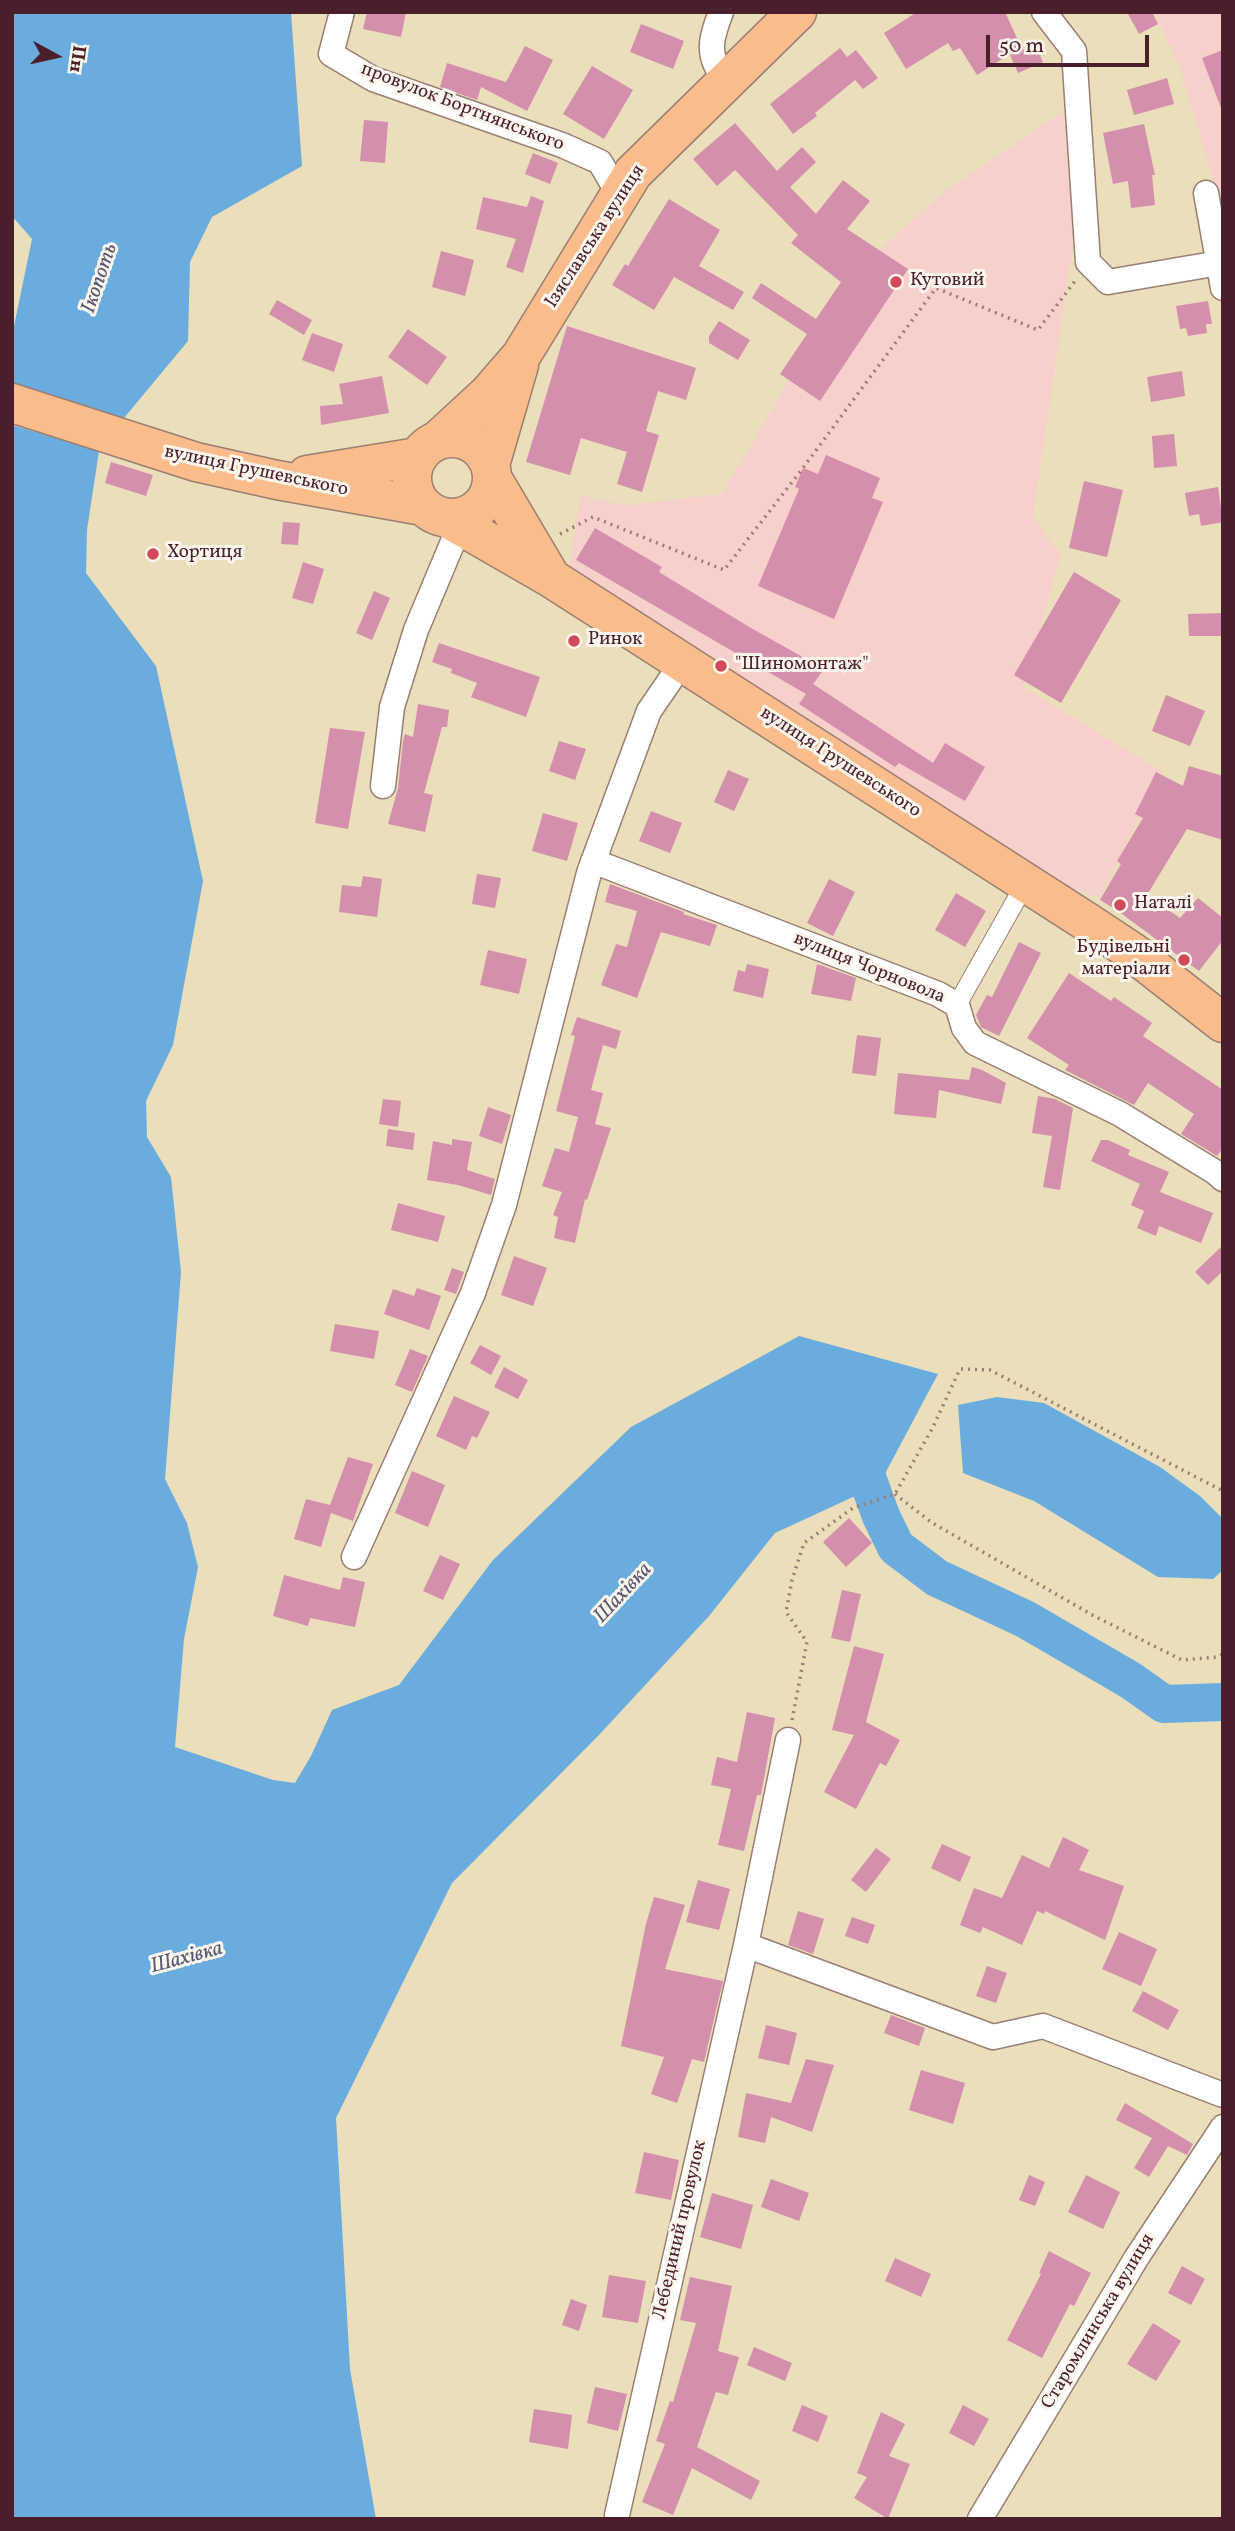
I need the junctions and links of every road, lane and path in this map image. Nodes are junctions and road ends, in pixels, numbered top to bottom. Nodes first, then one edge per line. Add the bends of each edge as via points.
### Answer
1 (342, 12) edge
2 (721, 12) edge
3 (797, 12) edge
4 (1044, 12) edge
5 (726, 81) junction
6 (1206, 193) dead end
7 (619, 195) junction
8 (1088, 262) junction
9 (1221, 276) edge
10 (522, 356) junction
11 (12, 403) edge
12 (427, 449) junction
13 (491, 472) junction
14 (277, 480) junction
15 (443, 516) junction
16 (542, 563) junction
17 (682, 663) junction
18 (383, 786) dead end
19 (593, 861) junction
20 (1025, 884) junction
21 (957, 1005) junction
22 (1223, 1023) edge
23 (1223, 1179) edge
24 (1223, 1492) edge
25 (895, 1494) junction
26 (354, 1557) dead end
27 (1223, 1654) edge
28 (788, 1740) joint
29 (746, 1945) junction
30 (1223, 2095) edge
31 (1223, 2127) edge
32 (617, 2515) dead end
33 (980, 2519) edge

1 - 7 street, провулок Бортнянського via 331,54 373,79 600,162
2 - 5 street via 712,37 713,65
3 - 5 main road, Ізяславська вулиця
4 - 8 street via 1074,51
5 - 7 main road, Ізяславська вулиця via 633,173
6 - 9 street
7 - 10 main road, Ізяславська вулиця
8 - 9 street via 1108,282
8 - 16 path via 1038,330 936,288 724,570 593,517
10 - 12 main road, Ізяславська вулиця
10 - 13 main road
11 - 14 main road, вулиця Грушевського via 196,462
12 - 13 main road via 450,438 463,440 484,454
12 - 14 main road
12 - 15 main road via 413,469 415,495
13 - 15 main road, вулиця Грушевського via 490,492 473,513
13 - 16 main road
14 - 15 main road, вулиця Грушевського
15 - 16 main road, вулиця Грушевського
15 - 18 street via 392,707
16 - 17 main road, вулиця Грушевського
17 - 19 street via 649,711
17 - 20 main road, вулиця Грушевського
19 - 21 street, вулиця Чорновола
19 - 26 street via 504,1206 460,1325
20 - 21 street
20 - 22 main road, вулиця Грушевського via 1131,951
21 - 23 street, вулиця Чорновола via 975,1044 1120,1114
24 - 25 path via 990,1370 960,1370
25 - 27 path via 931,1522 1094,1616 1182,1660
25 - 28 path via 853,1508 804,1543 786,1612 807,1642
28 - 29 street, Лебединий провулок
29 - 30 street via 993,2037 1043,2026
29 - 32 street, Лебединий провулок
31 - 33 street, Старомлинська вулиця via 1137,2257

